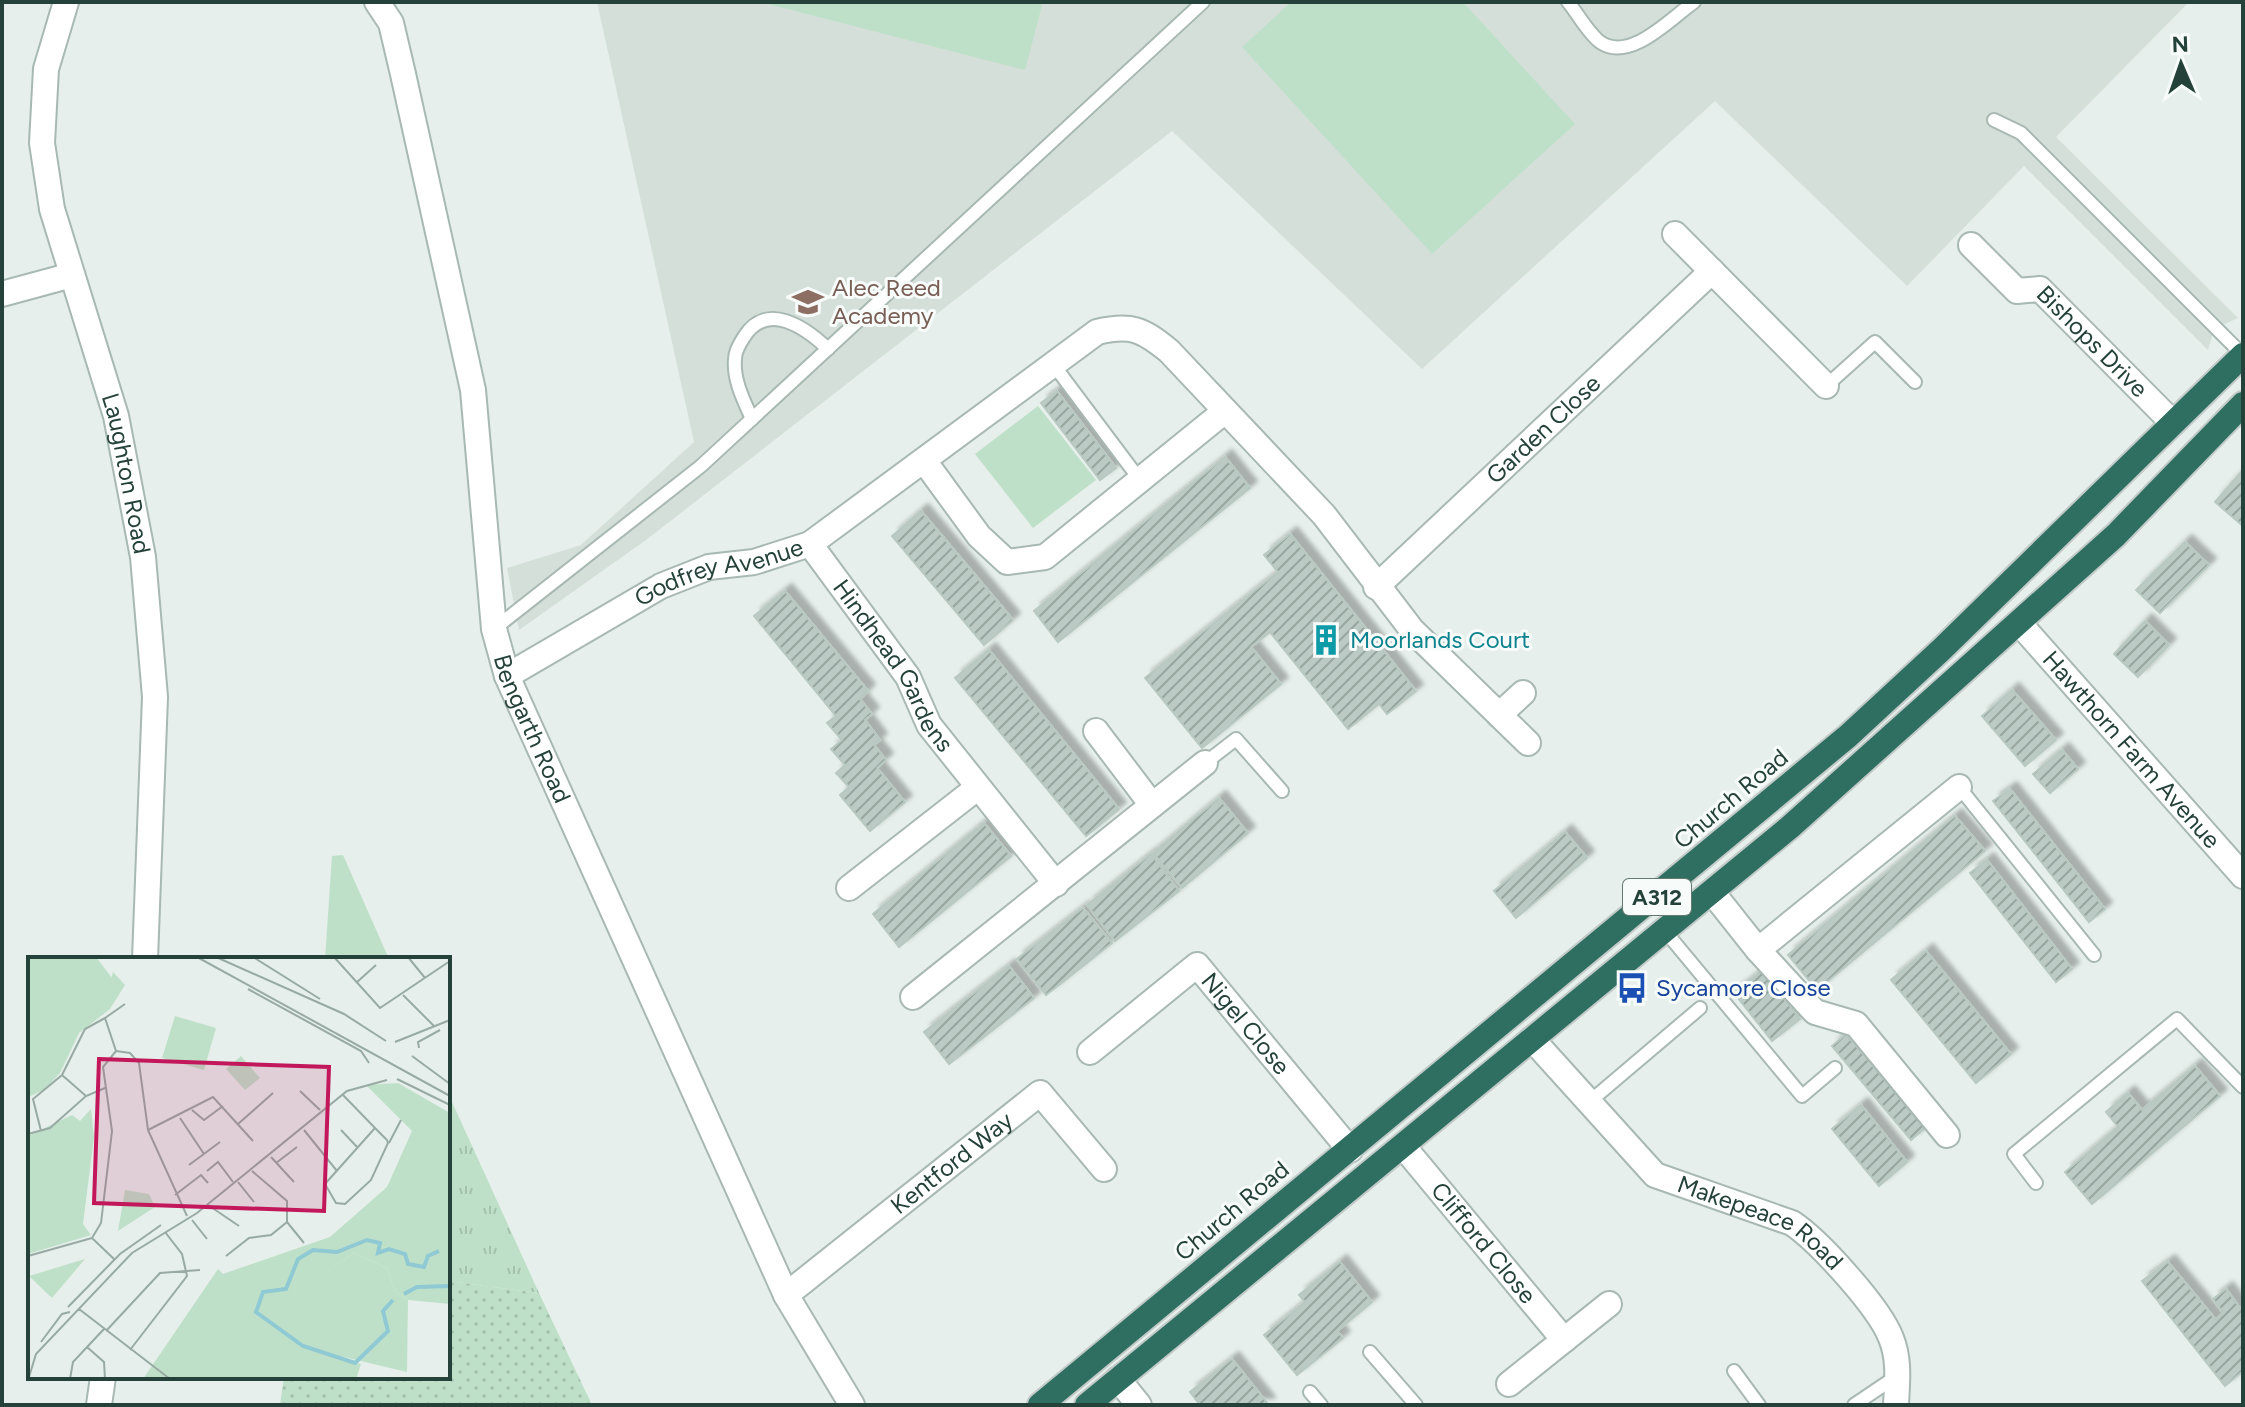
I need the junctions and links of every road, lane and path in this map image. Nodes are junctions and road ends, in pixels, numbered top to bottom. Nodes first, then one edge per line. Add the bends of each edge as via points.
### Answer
1 (66, 2) edge
2 (377, 2) edge
3 (1203, 2) edge
4 (1568, 2) edge
5 (1694, 2) edge
6 (1994, 120) dead end
7 (1675, 234) dead end
8 (1971, 245) dead end
9 (1712, 271) junction
10 (72, 275) junction
11 (2, 294) edge
12 (828, 349) junction
13 (2243, 355) edge
14 (1053, 364) junction
15 (1915, 382) dead end
16 (1826, 386) joint
17 (2243, 404) edge
18 (1225, 411) junction
19 (752, 419) junction
20 (2173, 423) junction
21 (925, 462) junction
22 (1140, 480) junction
23 (810, 544) junction
24 (1376, 587) junction
25 (2020, 624) junction
26 (494, 629) junction
27 (507, 676) junction
28 (1523, 693) dead end
29 (1499, 715) junction
30 (1096, 731) dead end
31 (1528, 743) dead end
32 (1205, 763) joint
33 (1959, 787) joint
34 (977, 788) junction
35 (1282, 791) dead end
36 (1152, 805) junction
37 (2243, 876) edge
38 (1056, 884) junction
39 (849, 888) dead end
40 (1712, 892) junction
41 (1665, 931) junction
42 (1758, 950) junction
43 (2094, 955) dead end
44 (145, 957) edge
45 (913, 997) dead end
46 (1700, 1008) dead end
47 (1532, 1039) junction
48 (1090, 1052) dead end
49 (1835, 1068) dead end
50 (2243, 1087) edge
51 (1588, 1103) junction
52 (1947, 1135) dead end
53 (1403, 1146) junction
54 (1350, 1150) junction
55 (1104, 1169) dead end
56 (2036, 1183) dead end
57 (786, 1295) junction
58 (1609, 1304) dead end
59 (1564, 1340) junction
60 (1370, 1352) dead end
61 (1734, 1371) dead end
62 (1897, 1376) junction
63 (103, 1379) edge
64 (1118, 1379) junction
65 (1509, 1384) dead end
66 (1310, 1392) dead end
67 (99, 1405) edge
68 (852, 1405) edge
69 (1040, 1405) edge
70 (1087, 1405) edge
71 (1139, 1405) edge
72 (1321, 1405) edge
73 (1416, 1405) edge
74 (1759, 1405) edge
75 (1854, 1405) edge
76 (1896, 1405) edge

1 - 10 street, Laughton Road via 46,69 42,143 52,209
2 - 26 street, Bengarth Road via 391,23 473,390
3 - 12 lane
4 - 5 lane via 1598,41 1627,47
6 - 13 lane via 2021,133
7 - 9 street
8 - 20 street, Bishops Drive via 2017,291 2040,289
9 - 16 street
9 - 24 street, Garden Close
10 - 11 street
10 - 44 street, Laughton Road via 116,416 143,557 155,697
12 - 19 lane
12 - 19 lane via 794,323 777,318 748,330 735,360 738,385
13 - 20 highway, Church Road / A312
14 - 18 street, Godfrey Avenue via 1097,332 1122,326 1147,333 1169,351
14 - 21 street, Godfrey Avenue
14 - 22 lane
15 - 16 lane via 1875,342
17 - 25 highway, A312 via 2116,535
18 - 22 street
18 - 24 street, Godfrey Avenue via 1324,515
19 - 26 lane via 701,466
20 - 54 highway, Church Road / A312 via 1848,736
21 - 22 street via 979,536 1007,562 1045,557
21 - 23 street, Godfrey Avenue
23 - 27 street, Godfrey Avenue via 754,562 709,567 661,586
23 - 34 street, Hindhead Gardens via 908,677 929,725
24 - 29 street, Godfrey Avenue
25 - 37 street, Hawthorn Farm Avenue
25 - 40 highway, A312
26 - 27 street, Bengarth Road
27 - 57 street, Bengarth Road
28 - 29 street
29 - 31 street, Godfrey Avenue
30 - 36 street
32 - 35 lane via 1236,739
32 - 36 street
33 - 42 street
33 - 43 lane
34 - 38 street, Hindhead Gardens
34 - 39 street
36 - 38 street
38 - 45 street
40 - 41 highway, A312
40 - 42 street
41 - 47 highway, A312
41 - 49 lane via 1802,1096
42 - 52 street via 1815,1012 1856,1024
46 - 51 lane
47 - 51 street, Makepeace Road
47 - 53 highway, A312
48 - 54 street, Nigel Close via 1197,965
50 - 56 lane via 2177,1019 2014,1154
51 - 62 street, Makepeace Road via 1655,1175 1792,1223 1809,1234 1883,1321 1898,1360
53 - 59 street, Clifford Close
53 - 64 highway, A312
54 - 69 highway, Church Road / A312
55 - 57 street, Kentford Way via 1040,1093
57 - 68 street, Bengarth Road
58 - 59 street
59 - 65 street
60 - 73 lane
61 - 74 lane
62 - 75 lane
62 - 76 street, Makepeace Road
63 - 67 street
64 - 70 highway, A312
64 - 71 street
66 - 72 lane

